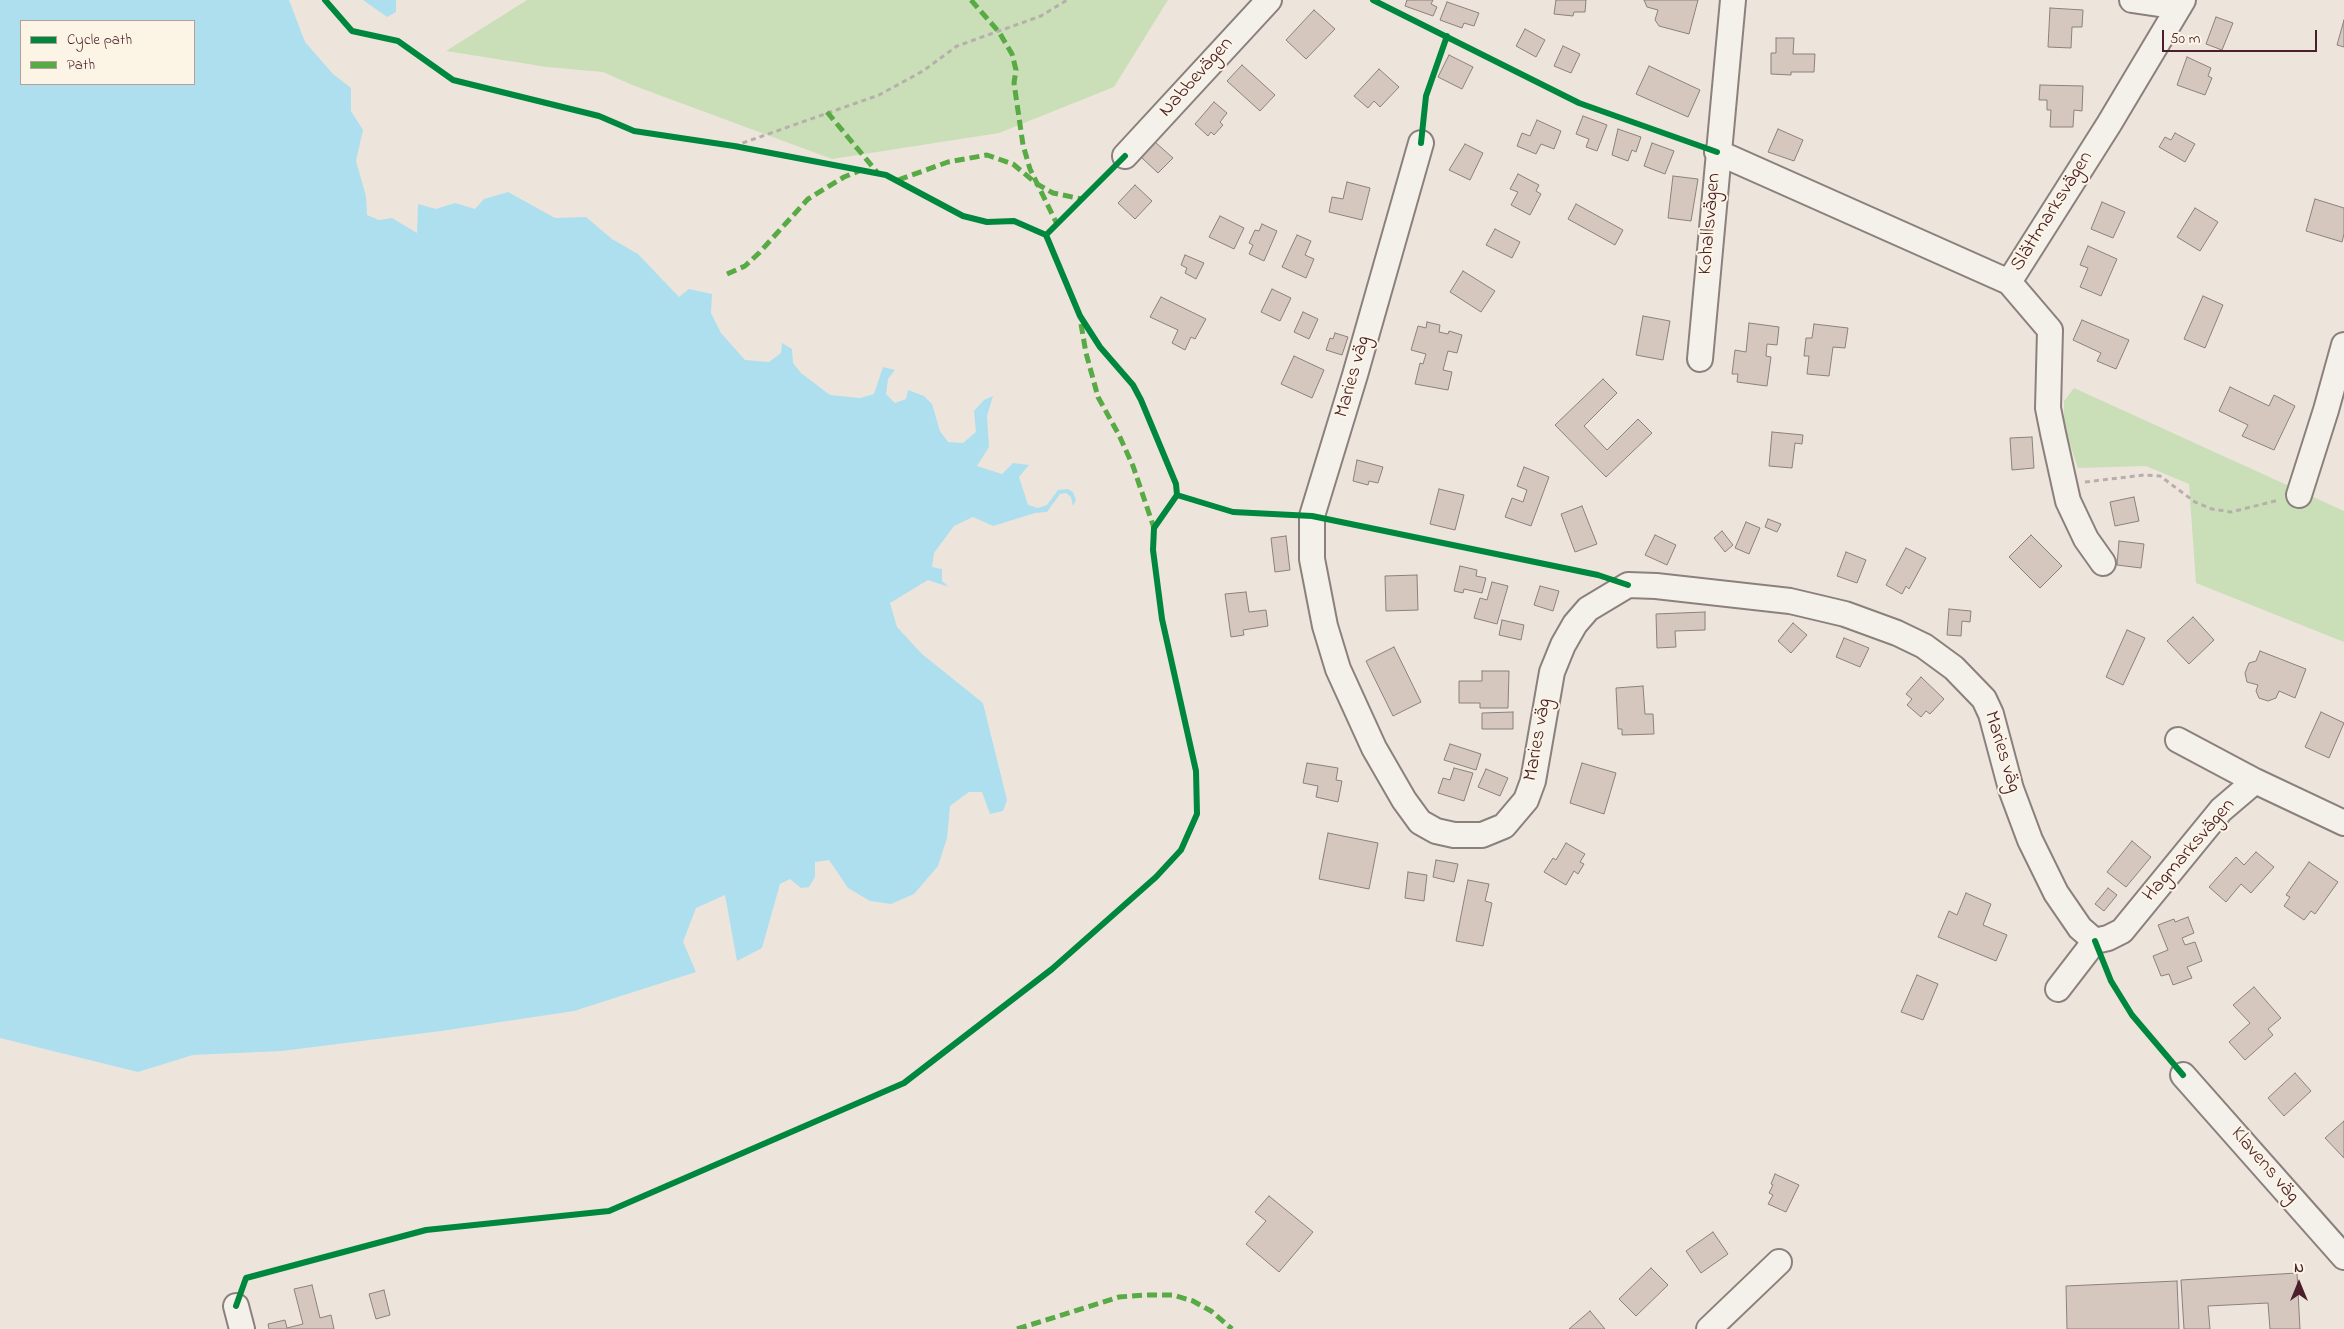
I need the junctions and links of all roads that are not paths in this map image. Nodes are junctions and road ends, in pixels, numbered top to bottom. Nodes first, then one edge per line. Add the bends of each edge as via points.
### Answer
1 (1269, 0) edge
2 (1732, 0) edge
3 (2132, 0) edge
4 (2181, 4) edge
5 (1421, 142) dead end
6 (1717, 152) junction
7 (1125, 156) dead end
8 (2009, 282) junction
9 (2344, 345) edge
10 (1700, 360) dead end
11 (2299, 495) road end
12 (2103, 563) dead end
13 (2178, 740) dead end
14 (2255, 781) junction
15 (2344, 823) edge
16 (2095, 941) junction
17 (2058, 989) dead end
18 (2183, 1075) dead end
19 (2344, 1257) edge
20 (1779, 1262) dead end
21 (236, 1306) dead end
22 (242, 1329) edge
23 (1709, 1329) edge

1 - 7 street, Nabbevägen
2 - 6 street, Kohallsvägen
3 - 4 street, Slättmarksvägen
4 - 8 street, Slättmarksvägen
5 - 16 street, Maries väg via 1312,516 1312,559 1325,626 1338,669 1374,748 1420,822 1436,831 1454,835 1482,835 1504,826 1526,800 1533,781 1552,672 1563,645 1588,609 1628,585 1790,601 1845,614 1924,646 1954,668 1984,699 1992,714 2011,788 2030,840 2056,893 2080,928
6 - 8 street
6 - 10 street, Kohallsvägen
8 - 12 street, Slättmarksvägen via 2050,330 2048,408 2068,501
9 - 11 street
13 - 14 street
14 - 15 street
14 - 16 street, Hagmarksvägen via 2221,810 2122,931
16 - 17 street
18 - 19 street, Klavens väg
20 - 23 street
21 - 22 street

